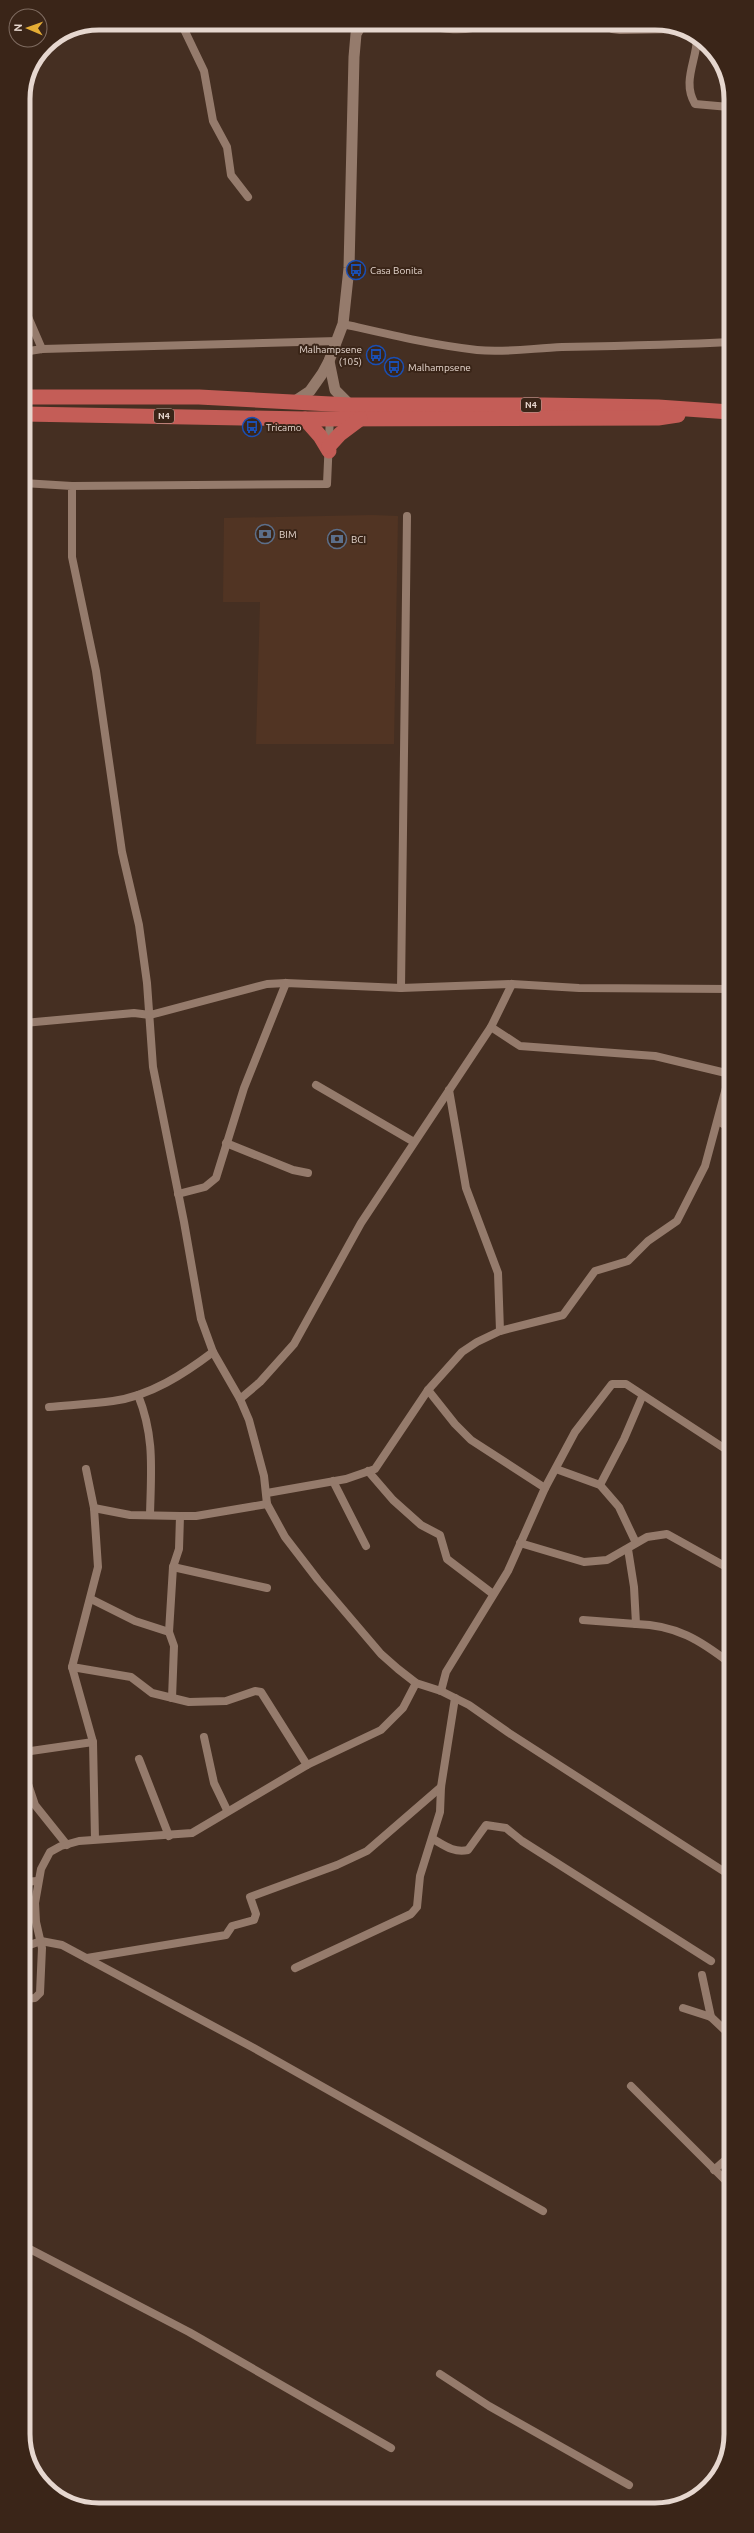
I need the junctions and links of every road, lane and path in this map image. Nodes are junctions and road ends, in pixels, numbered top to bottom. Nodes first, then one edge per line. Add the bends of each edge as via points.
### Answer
1 (184, 30) edge
2 (358, 30) edge
3 (620, 30) edge
4 (659, 30) edge
5 (697, 45) edge
6 (724, 106) edge
7 (248, 197) dead end
8 (30, 321) edge
9 (343, 324) junction
10 (337, 341) junction
11 (724, 342) edge
12 (42, 349) junction
13 (30, 351) edge
14 (330, 361) junction
15 (30, 397) edge
16 (295, 401) junction
17 (330, 403) junction
18 (350, 405) junction
19 (710, 412) junction
20 (724, 412) edge
21 (30, 414) edge
22 (305, 419) junction
23 (330, 419) junction
24 (360, 419) junction
25 (329, 449) junction
26 (30, 483) edge
27 (72, 486) junction
28 (407, 516) dead end
29 (286, 983) junction
30 (512, 984) junction
31 (401, 988) junction
32 (724, 989) edge
33 (150, 1015) junction
34 (30, 1022) edge
35 (491, 1027) junction
36 (724, 1072) edge
37 (316, 1085) dead end
38 (449, 1090) junction
39 (724, 1097) edge
40 (718, 1121) junction
41 (724, 1124) edge
42 (414, 1142) junction
43 (226, 1143) junction
44 (308, 1173) dead end
45 (178, 1194) junction
46 (500, 1331) junction
47 (213, 1352) junction
48 (428, 1390) junction
49 (138, 1395) junction
50 (642, 1397) junction
51 (240, 1399) junction
52 (49, 1407) dead end
53 (724, 1448) edge
54 (86, 1468) dead end
55 (556, 1469) junction
56 (368, 1471) junction
57 (333, 1481) junction
58 (600, 1485) junction
59 (545, 1488) junction
60 (267, 1493) junction
61 (267, 1504) junction
62 (94, 1508) junction
63 (150, 1515) junction
64 (180, 1516) junction
65 (520, 1543) junction
66 (636, 1543) junction
67 (366, 1546) dead end
68 (628, 1549) junction
69 (724, 1566) edge
70 (174, 1568) junction
71 (267, 1588) dead end
72 (493, 1594) junction
73 (91, 1599) junction
74 (583, 1620) dead end
75 (636, 1624) junction
76 (169, 1632) junction
77 (724, 1659) edge
78 (72, 1667) junction
79 (416, 1683) junction
80 (441, 1691) junction
81 (172, 1698) junction
82 (455, 1698) junction
83 (204, 1737) dead end
84 (93, 1742) junction
85 (30, 1751) edge
86 (139, 1758) dead end
87 (307, 1765) junction
88 (441, 1787) junction
89 (30, 1790) edge
90 (227, 1810) junction
91 (169, 1836) junction
92 (95, 1839) junction
93 (433, 1839) junction
94 (67, 1845) junction
95 (724, 1871) edge
96 (37, 1881) junction
97 (30, 1882) edge
98 (41, 1941) junction
99 (30, 1944) edge
100 (87, 1958) junction
101 (710, 1961) dead end
102 (295, 1968) dead end
103 (702, 1975) dead end
104 (30, 1998) edge
105 (683, 2008) dead end
106 (711, 2017) junction
107 (724, 2029) edge
108 (631, 2086) dead end
109 (724, 2162) edge
110 (714, 2170) junction
111 (724, 2179) edge
112 (543, 2211) dead end
113 (30, 2249) edge
114 (440, 2374) dead end
115 (391, 2448) dead end
116 (629, 2485) dead end

1 - 7 street via 204,71 214,121 227,147 231,175
2 - 9 street via 354,57 349,268
3 - 4 street
5 - 6 street via 688,85 690,95 695,104
8 - 12 street
9 - 10 street
9 - 11 street via 407,339 478,350 516,352 561,347 640,347
10 - 12 street
10 - 14 street
12 - 13 street
14 - 16 street via 310,391
14 - 18 street via 335,390
15 - 16 highway, N4 via 213,397
16 - 17 highway, N4
17 - 18 highway, N4
17 - 23 street
18 - 19 highway, N4 via 658,407
19 - 20 highway, N4
19 - 24 highway, N4 via 658,418
21 - 22 highway, N4
22 - 23 highway, N4
22 - 25 highway via 316,429
23 - 24 highway, N4
23 - 25 street
24 - 25 highway via 340,434
25 - 27 street via 327,484
26 - 27 street
27 - 33 street via 72,557 96,671 122,852 139,925
28 - 31 street
29 - 31 street
29 - 33 street via 267,984
29 - 43 street via 244,1088
30 - 31 street
30 - 32 street via 579,988
30 - 35 street
33 - 34 street via 134,1013
33 - 45 street via 153,1067
35 - 36 street via 520,1046 655,1056
35 - 38 street
37 - 42 street
38 - 42 street
38 - 46 street via 466,1188 498,1273
39 - 40 street
40 - 41 street
40 - 46 street via 705,1166 677,1221 648,1241 628,1261 595,1271 563,1315
42 - 51 street via 361,1223 294,1344 260,1382
43 - 44 street via 293,1170
43 - 45 street via 216,1178 204,1187
45 - 47 street via 200,1319
46 - 48 street via 462,1352
47 - 49 street via 159,1387
47 - 51 street
48 - 56 street via 375,1469
48 - 59 street via 471,1440
49 - 52 street via 114,1401
49 - 63 street via 146,1415 152,1448
50 - 53 street
50 - 55 street via 626,1384 612,1384 585,1416
50 - 58 street
51 - 60 street via 249,1420
54 - 62 street
55 - 58 street
55 - 59 street
56 - 57 street
56 - 72 street via 393,1500 421,1525 440,1535 447,1559
57 - 60 street
57 - 67 street
58 - 66 street via 619,1507
59 - 65 street
60 - 61 street
61 - 64 street via 196,1516
61 - 79 street via 285,1537 318,1580 381,1654
62 - 63 street via 130,1515
62 - 73 street via 98,1567
63 - 64 street
64 - 70 street via 179,1548
65 - 68 street via 584,1562 607,1560
65 - 72 street via 508,1571
66 - 68 street
66 - 69 street via 657,1534 667,1534
68 - 75 street
70 - 71 street
70 - 76 street
72 - 80 street via 464,1647 446,1672
73 - 76 street via 135,1621
73 - 78 street
74 - 75 street
75 - 77 street via 686,1633
76 - 81 street via 174,1646
78 - 81 street via 131,1677 152,1693
78 - 84 street
79 - 80 street
79 - 87 street via 403,1708 381,1730
80 - 82 street
81 - 87 street via 189,1702 226,1701 255,1691 261,1692
82 - 88 street
82 - 95 street via 470,1705 509,1733
83 - 90 street via 214,1783
84 - 85 street
84 - 92 street
86 - 91 street
87 - 90 street
88 - 93 street via 440,1812
88 - 100 street via 367,1851 337,1865 250,1897 256,1914 254,1920 232,1926 226,1936
89 - 94 street via 35,1805
90 - 91 street via 205,1827 192,1833
91 - 92 street
92 - 94 street
93 - 101 street via 454,1851 468,1850 486,1825 506,1828 522,1841
93 - 102 street via 420,1876 418,1907 411,1914
94 - 96 street via 46,1857
96 - 97 street
96 - 98 street via 36,1922
98 - 99 street
98 - 100 street via 62,1945
98 - 104 street via 40,1993
100 - 112 street via 252,2047
103 - 106 street
105 - 106 street
106 - 107 street
108 - 110 street
109 - 110 street
110 - 111 street
113 - 115 street via 189,2332
114 - 116 street via 489,2406

